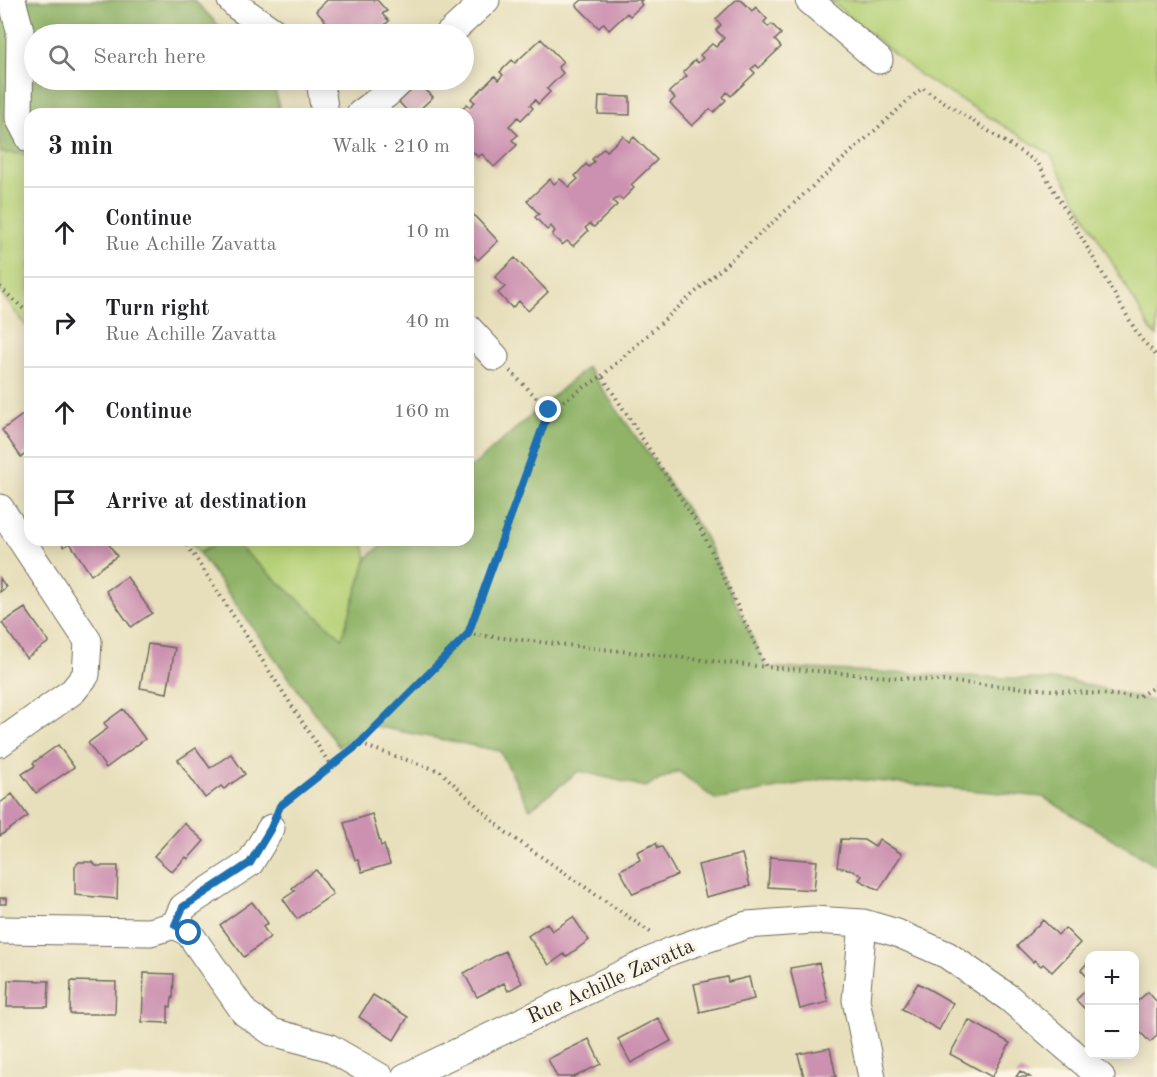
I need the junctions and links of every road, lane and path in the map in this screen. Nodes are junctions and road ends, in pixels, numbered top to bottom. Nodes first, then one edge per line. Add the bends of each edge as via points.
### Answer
1 (12, 0) edge
2 (231, 0) edge
3 (486, 0) edge
4 (809, 0) edge
5 (263, 24) edge
6 (460, 24) edge
7 (879, 60) dead end
8 (321, 90) edge
9 (391, 90) edge
10 (324, 108) edge
11 (368, 108) edge
12 (24, 127) edge
13 (0, 287) edge
14 (24, 309) edge
15 (474, 335) edge
16 (1157, 356) edge
17 (495, 357) joint
18 (602, 376) junction
19 (549, 410) junction
20 (0, 508) edge
21 (24, 544) edge
22 (25, 546) edge
23 (188, 546) edge
24 (468, 634) junction
25 (766, 667) junction
26 (1157, 685) edge
27 (0, 743) edge
28 (359, 744) junction
29 (331, 766) junction
30 (271, 828) joint
31 (862, 923) junction
32 (175, 925) junction
33 (0, 930) edge
34 (671, 951) junction
35 (380, 1077) edge
36 (405, 1077) edge
37 (872, 1077) edge
38 (1101, 1077) edge

1 - 12 street via 20,30 19,117
2 - 5 street
3 - 6 street
4 - 7 street
8 - 10 street
9 - 11 street
13 - 14 path
15 - 17 street
16 - 18 path via 1140,338 1038,163 922,88
17 - 19 path
18 - 19 path
18 - 25 path via 702,531
19 - 24 path
20 - 21 street
22 - 27 street via 88,641 86,675 73,691
23 - 29 path
24 - 25 path
24 - 28 path
25 - 26 path via 1138,697
28 - 29 path
28 - 34 path via 440,771 504,831 649,930
29 - 30 path via 280,806
30 - 32 street via 250,863 183,907
31 - 34 street, Rue Achille Zavatta via 813,920 747,925
31 - 37 street via 855,1000
31 - 38 street, Rue Achille Zavatta via 947,955 1009,998
32 - 33 street via 150,932
32 - 35 street via 189,933 245,1013 272,1032 328,1047
34 - 36 street, Rue Achille Zavatta

